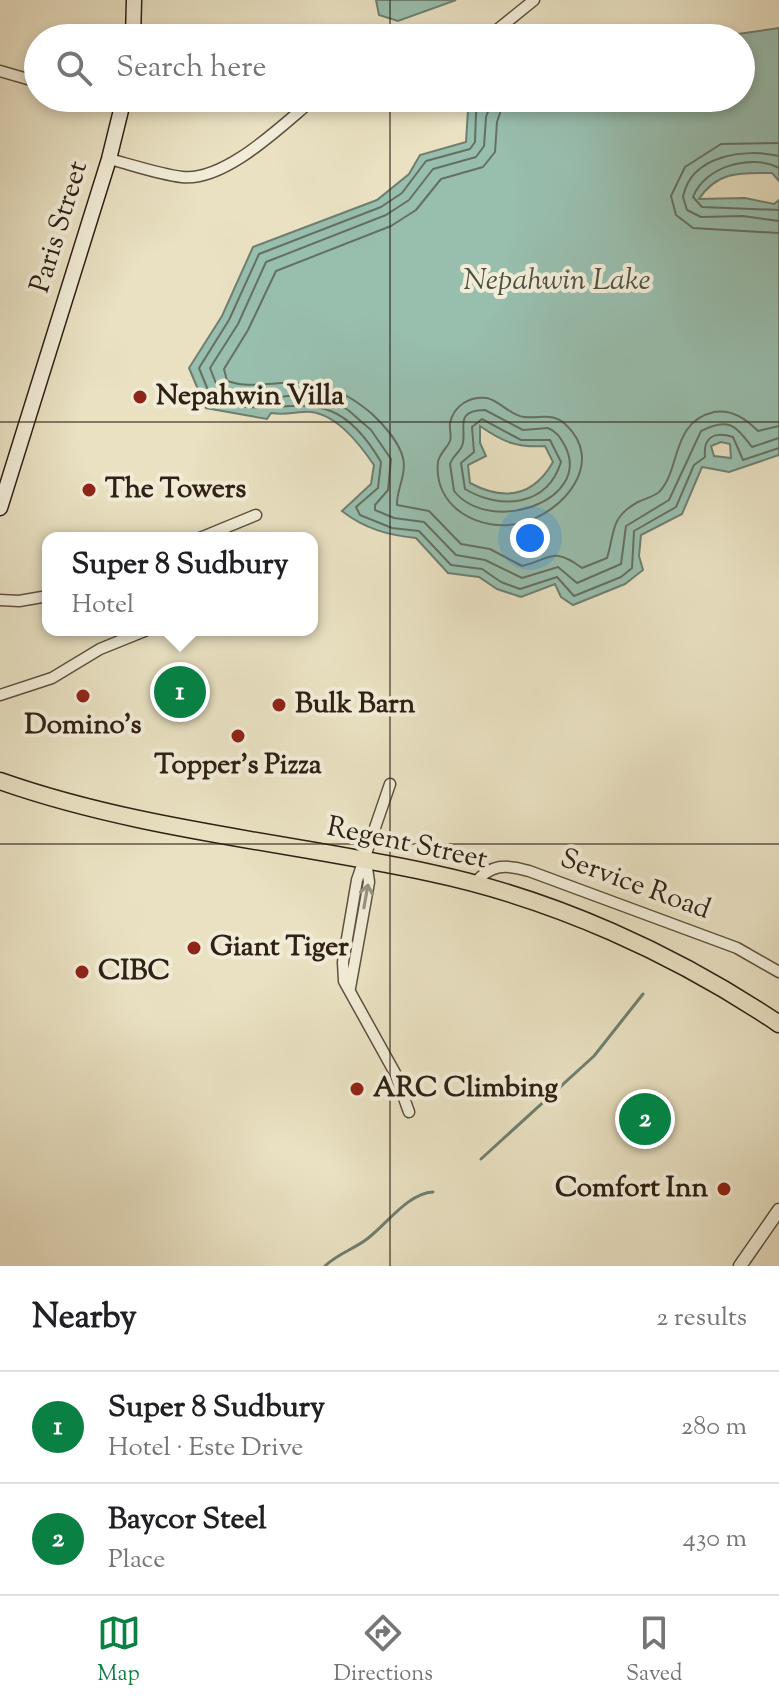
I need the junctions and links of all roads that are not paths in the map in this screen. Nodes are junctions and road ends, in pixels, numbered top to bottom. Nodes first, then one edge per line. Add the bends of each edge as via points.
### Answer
1 (134, 0) edge
2 (534, 0) edge
3 (133, 24) edge
4 (504, 24) edge
5 (0, 71) edge
6 (24, 78) edge
7 (121, 112) edge
8 (298, 112) edge
9 (109, 159) junction
10 (0, 508) edge
11 (256, 515) dead end
12 (215, 532) edge
13 (42, 597) edge
14 (0, 600) edge
15 (132, 636) edge
16 (0, 695) edge
17 (0, 781) edge
18 (390, 784) dead end
19 (366, 859) junction
20 (475, 883) junction
21 (779, 972) edge
22 (779, 1024) edge
23 (409, 1112) dead end
24 (779, 1210) edge
25 (740, 1266) edge

1 - 3 main road
2 - 4 street
5 - 6 street
7 - 9 main road, Paris Street
8 - 9 street via 253,149 213,172 183,177
9 - 10 main road, Paris Street
11 - 12 street
13 - 14 street
15 - 16 street via 52,678
17 - 19 main road, Regent Street via 88,808
18 - 19 street
19 - 20 main road, Regent Street
19 - 23 street via 369,884 350,988 395,1073
20 - 21 street, Service Road via 490,868 508,865 529,871 737,948
20 - 22 main road, Regent Street via 558,910 650,950
24 - 25 street

